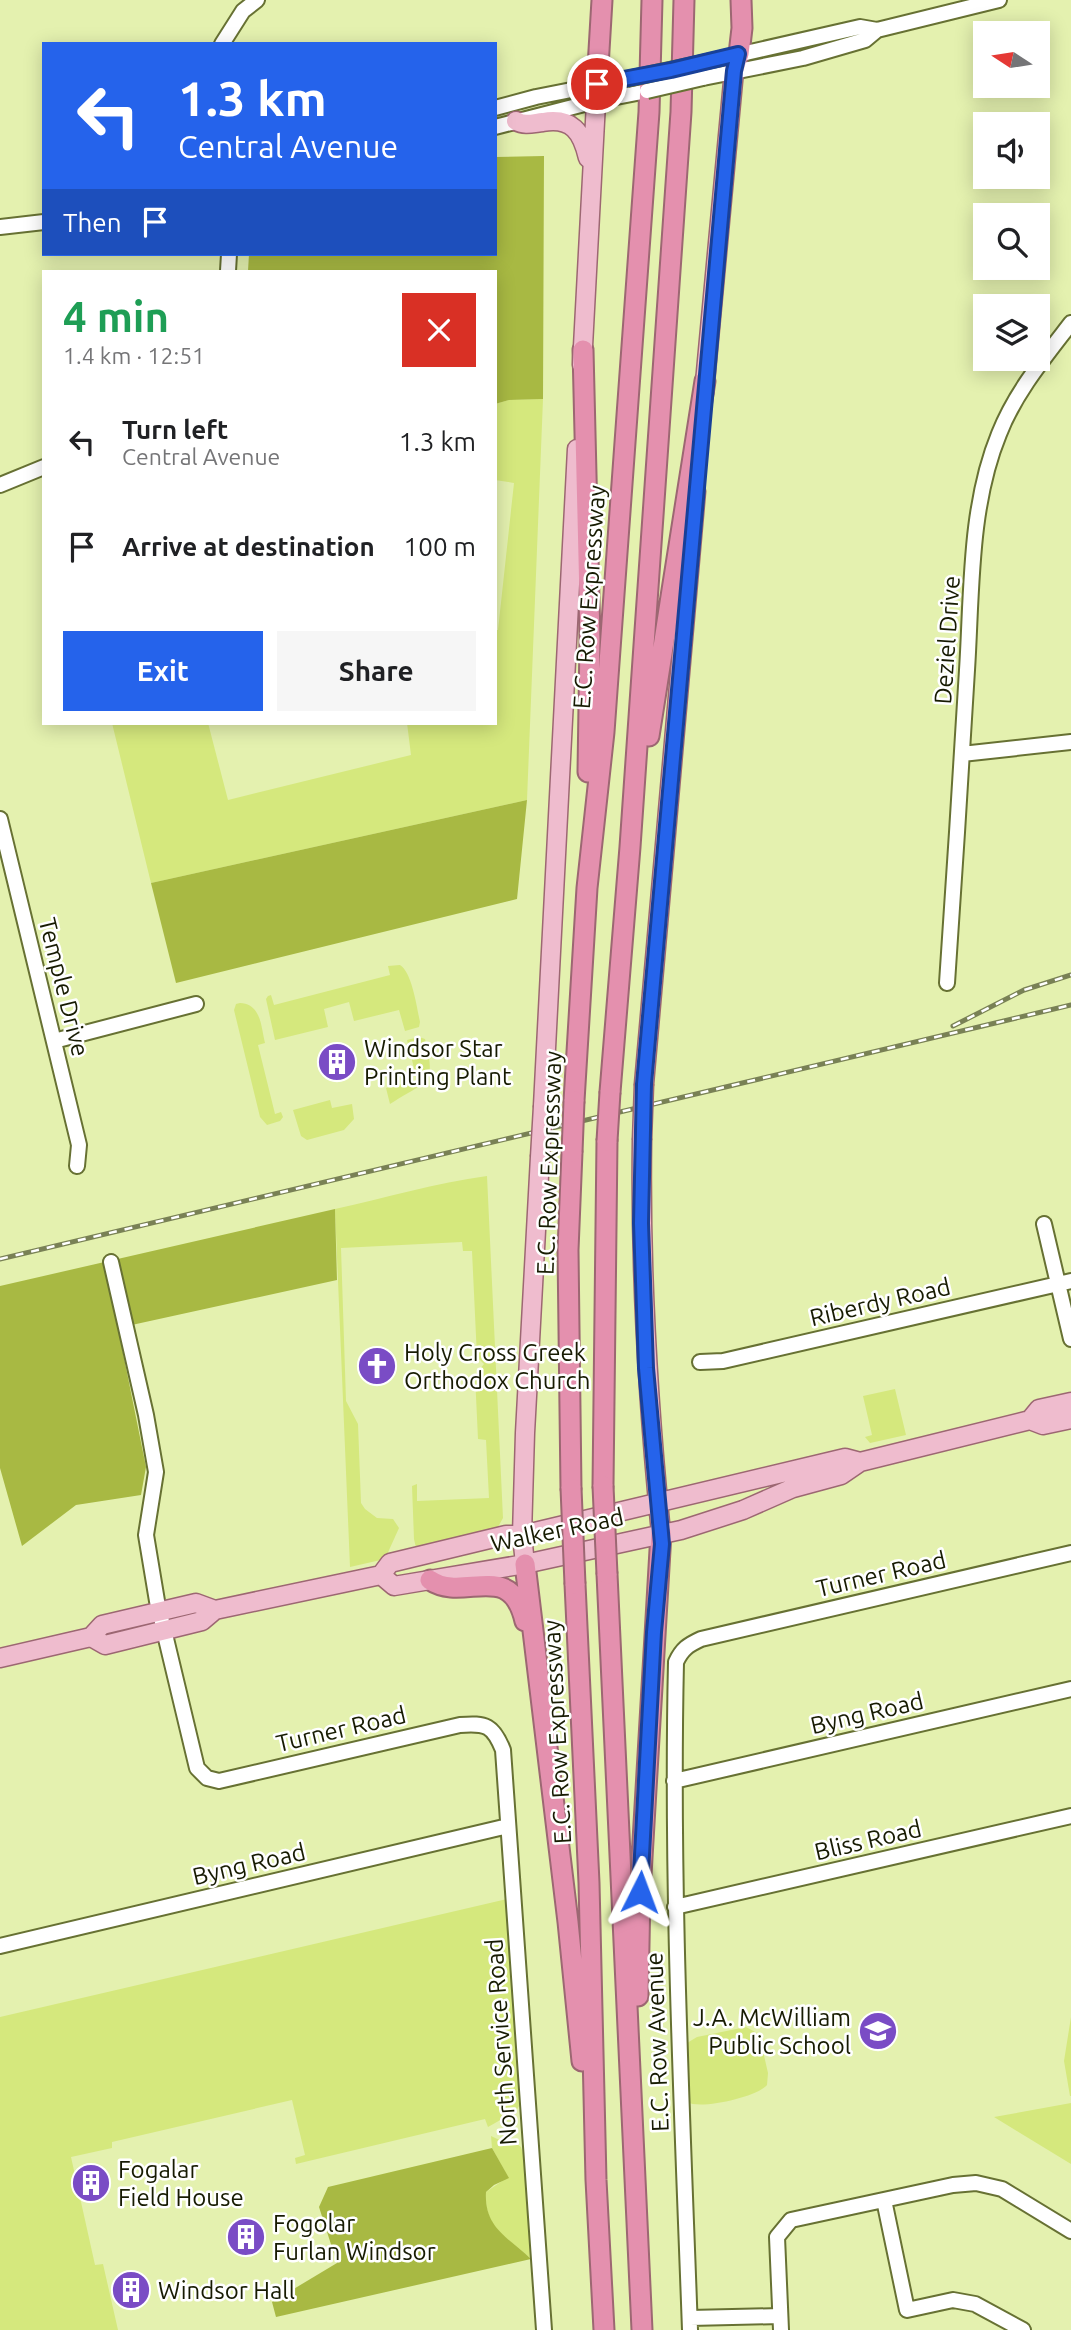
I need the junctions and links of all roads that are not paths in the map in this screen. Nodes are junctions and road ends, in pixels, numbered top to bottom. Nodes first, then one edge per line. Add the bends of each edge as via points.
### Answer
1 (257, 0) edge
2 (602, 0) edge
3 (652, 0) edge
4 (684, 0) edge
5 (741, 0) edge
6 (999, 0) edge
7 (223, 42) edge
8 (736, 62) junction
9 (702, 70) junction
10 (596, 93) junction
11 (497, 108) edge
12 (516, 121) junction
13 (497, 126) edge
14 (591, 190) junction
15 (42, 222) edge
16 (0, 228) edge
17 (1071, 323) edge
18 (583, 350) junction
19 (705, 381) junction
20 (42, 468) edge
21 (0, 485) edge
22 (1071, 743) edge
23 (962, 754) junction
24 (0, 819) edge
25 (630, 847) junction
26 (587, 888) junction
27 (947, 983) dead end
28 (197, 1004) dead end
29 (54, 1041) junction
30 (77, 1166) dead end
31 (1044, 1224) dead end
32 (111, 1262) dead end
33 (1065, 1283) edge
34 (1071, 1339) edge
35 (700, 1362) dead end
36 (1071, 1402) edge
37 (1071, 1419) edge
38 (1030, 1420) junction
39 (860, 1462) junction
40 (658, 1502) junction
41 (661, 1533) junction
42 (522, 1535) junction
43 (1071, 1553) edge
44 (525, 1564) junction
45 (381, 1575) junction
46 (430, 1580) junction
47 (215, 1610) junction
48 (159, 1612) junction
49 (164, 1631) junction
50 (91, 1637) junction
51 (701, 1639) joint
52 (0, 1658) edge
53 (539, 1675) junction
54 (1071, 1689) edge
55 (503, 1750) joint
56 (674, 1781) junction
57 (1071, 1816) edge
58 (508, 1826) junction
59 (675, 1907) junction
60 (0, 1947) edge
61 (633, 2127) junction
62 (596, 2180) junction
63 (884, 2200) junction
64 (1071, 2231) edge
65 (780, 2323) edge
66 (690, 2324) edge
67 (544, 2330) edge
68 (604, 2330) edge
69 (642, 2330) edge
70 (1023, 2330) edge

1 - 7 street
2 - 10 highway
3 - 26 highway, E.C. Row Expressway via 649,112 607,691
4 - 25 highway via 681,113
5 - 8 highway
6 - 8 street via 877,30 860,27
8 - 9 street
8 - 19 main road
9 - 10 street, bridge via 627,79
9 - 10 street, bridge via 627,96
10 - 11 street
10 - 12 street
10 - 14 main road
12 - 13 street
12 - 14 main road via 573,126 584,140
14 - 18 main road
15 - 16 street
17 - 23 street, Deziel Drive via 1009,411 985,478 974,559
18 - 26 highway via 590,640
18 - 42 main road, bridge
19 - 25 highway
19 - 40 main road, bridge via 644,1084 641,1223 646,1368
20 - 21 street
22 - 23 street
23 - 27 street, Deziel Drive
24 - 29 street, Temple Drive
25 - 61 highway, bridge via 607,1141 603,1486
26 - 62 highway, E.C. Row Expressway, bridge via 568,1250 571,1488 589,1883
28 - 29 street
29 - 30 street, Temple Drive via 79,1145
31 - 33 street
32 - 48 street via 156,1472 146,1535
33 - 34 street
33 - 35 street, Riberdy Road via 723,1362
36 - 38 main road, Walker Road via 1039,1409
37 - 38 main road, Walker Road via 1042,1425
38 - 39 main road, Walker Road
39 - 40 main road, Walker Road via 845,1458
39 - 41 main road, Walker Road via 841,1475 793,1488 743,1510
40 - 41 main road
40 - 42 main road, Walker Road
41 - 44 main road, Walker Road
41 - 61 highway via 640,1892
42 - 44 main road
42 - 45 main road, Walker Road via 390,1563
43 - 51 street, Turner Road
44 - 46 main road, Walker Road
44 - 53 highway
45 - 46 main road, Walker Road via 394,1586
45 - 47 main road, Walker Road
46 - 53 highway via 439,1587 491,1585 512,1592 523,1612
47 - 48 main road, Walker Road via 195,1603
47 - 49 main road, Walker Road via 202,1621
48 - 49 street
48 - 50 main road, Walker Road via 102,1625
49 - 50 main road, Walker Road via 105,1645
49 - 55 street, Turner Road via 197,1768 207,1778 219,1782 460,1725 487,1726 497,1734
50 - 52 main road, Walker Road
51 - 56 street, E.C. Row Avenue via 688,1645 677,1662
53 - 62 highway
54 - 56 street, Byng Road
55 - 58 street, North Service Road
56 - 59 street, E.C. Row Avenue
57 - 59 street, Bliss Road
58 - 60 street, Byng Road
58 - 67 street, North Service Road
59 - 66 street, E.C. Row Avenue
61 - 69 highway
62 - 68 highway, E.C. Row Expressway
63 - 64 street via 976,2183 1002,2189
63 - 65 street via 792,2220 777,2236
63 - 70 street via 907,2309 953,2300 975,2304
65 - 66 street

